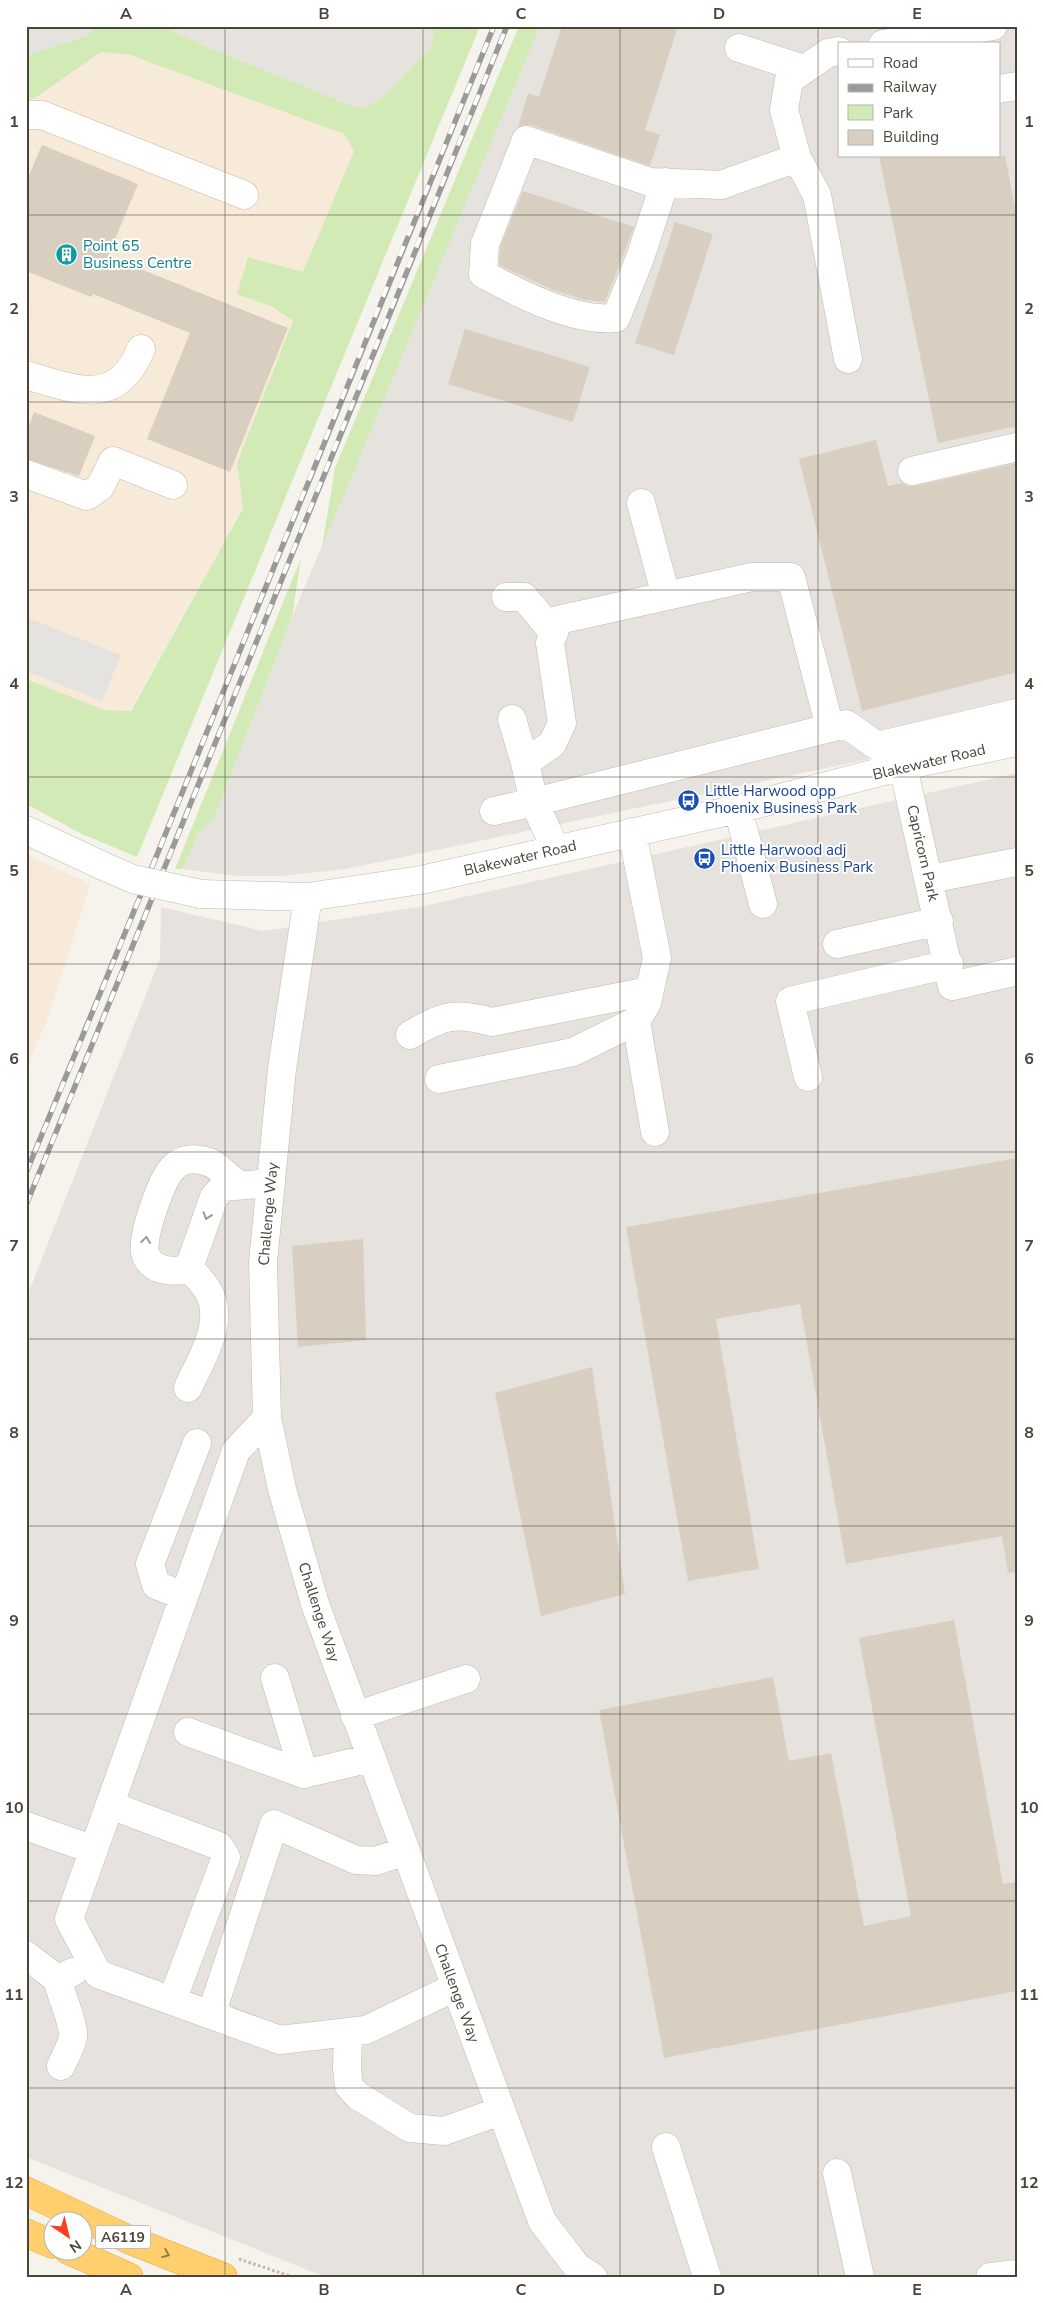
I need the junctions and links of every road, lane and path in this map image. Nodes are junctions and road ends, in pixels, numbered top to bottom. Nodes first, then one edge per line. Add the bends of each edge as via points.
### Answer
1 (993, 26) edge
2 (896, 42) edge
3 (739, 48) dead end
4 (838, 51) edge
5 (804, 70) junction
6 (1017, 86) edge
7 (1000, 89) edge
8 (26, 115) edge
9 (797, 158) junction
10 (665, 182) junction
11 (244, 195) dead end
12 (142, 349) dead end
13 (848, 359) dead end
14 (26, 375) edge
15 (1017, 446) edge
16 (912, 471) dead end
17 (26, 474) edge
18 (174, 485) dead end
19 (641, 503) dead end
20 (666, 596) junction
21 (506, 597) dead end
22 (554, 633) junction
23 (1017, 713) edge
24 (512, 719) dead end
25 (830, 728) junction
26 (1017, 742) edge
27 (525, 763) junction
28 (903, 766) junction
29 (534, 802) junction
30 (738, 809) junction
31 (494, 811) dead end
32 (26, 830) edge
33 (632, 832) junction
34 (556, 850) junction
35 (1017, 862) edge
36 (930, 879) junction
37 (308, 897) junction
38 (764, 904) dead end
39 (944, 941) junction
40 (837, 944) dead end
41 (1017, 971) edge
42 (649, 991) junction
43 (636, 1021) junction
44 (410, 1035) dead end
45 (808, 1077) dead end
46 (440, 1079) dead end
47 (654, 1132) dead end
48 (271, 1183) junction
49 (238, 1184) junction
50 (190, 1268) junction
51 (188, 1388) dead end
52 (268, 1418) junction
53 (197, 1443) dead end
54 (184, 1596) junction
55 (275, 1678) dead end
56 (466, 1680) dead end
57 (355, 1716) junction
58 (188, 1732) dead end
59 (371, 1758) junction
60 (304, 1774) junction
61 (110, 1805) junction
62 (26, 1826) edge
63 (94, 1850) junction
64 (405, 1851) junction
65 (26, 1955) edge
66 (90, 1960) junction
67 (57, 1979) junction
68 (455, 1987) junction
69 (172, 2001) junction
70 (211, 2015) junction
71 (348, 2032) junction
72 (61, 2066) dead end
73 (501, 2111) junction
74 (666, 2147) dead end
75 (837, 2173) dead end
76 (26, 2191) edge
77 (26, 2233) edge
78 (42, 2240) edge
79 (91, 2260) edge
80 (1017, 2274) edge
81 (129, 2277) edge
82 (223, 2277) edge
83 (594, 2277) edge
84 (707, 2277) edge
85 (860, 2277) edge
86 (990, 2277) edge

1 - 2 street
3 - 5 street
4 - 5 street via 828,53
5 - 9 street via 789,80 784,110
6 - 7 street
8 - 11 street via 42,115
9 - 10 street via 722,185
9 - 13 street via 817,195
10 - 10 street via 650,182 526,140 485,244 483,274 512,290 556,307 602,319 616,318
12 - 14 street via 122,379 106,388 82,391
15 - 16 street
17 - 18 street via 86,496 100,487 113,461
19 - 20 street
20 - 22 street via 558,620
20 - 25 street via 752,576 791,577
21 - 22 street via 524,598
22 - 27 street via 550,643 562,723 552,744
23 - 25 street via 877,746 846,724
24 - 27 street
25 - 29 street
26 - 28 street, Blakewater Road
27 - 29 street
28 - 30 street, Blakewater Road
28 - 36 street, Capricorn Park
29 - 31 street
29 - 34 street
30 - 33 street, Blakewater Road
30 - 38 street
32 - 37 street, Blakewater Road, bridge via 132,879 201,894
33 - 34 street, Blakewater Road
33 - 42 street via 656,958
34 - 37 street, Blakewater Road via 421,880
35 - 36 street
36 - 39 street, Capricorn Park
37 - 48 street, Challenge Way via 282,1069
39 - 40 street
39 - 41 street, Capricorn Park via 952,986
39 - 45 street via 790,1000
42 - 43 street via 647,1003
42 - 44 street via 492,1022 451,1016
43 - 46 street via 573,1052
43 - 47 street
48 - 49 street
48 - 52 street, Challenge Way via 263,1262
49 -> 50 street via 223,1187 214,1197
50 -> 49 street via 166,1271 151,1263 145,1252 149,1222 160,1190 172,1169 186,1159 215,1164
50 - 51 street via 208,1290 215,1310 213,1328
52 - 54 street via 236,1451
52 - 57 street, Challenge Way via 282,1489 314,1604
53 - 54 street via 150,1564 156,1585
54 - 61 street
55 - 60 street
56 - 57 street
57 - 59 street, Challenge Way
58 - 60 street
59 - 60 street
59 - 64 street, Challenge Way
61 - 63 street
61 - 69 street via 219,1846 226,1857
62 - 63 street
63 - 66 street via 69,1919
64 - 68 street, Challenge Way
64 - 70 street via 376,1862 356,1860 274,1824
65 - 67 street
66 - 67 street
66 - 69 street via 98,1974
67 - 72 street via 73,2035
68 - 71 street via 366,2030
68 - 73 street, Challenge Way
69 - 70 street
70 - 71 street via 280,2040
71 - 73 street via 350,2086 358,2096 410,2128 444,2131
73 - 83 street, Challenge Way via 542,2221 577,2267
74 - 84 street
75 - 85 street
76 -> 82 highway, A6119 via 130,2240
77 - 78 highway
79 - 81 highway, A6119
80 - 86 street

